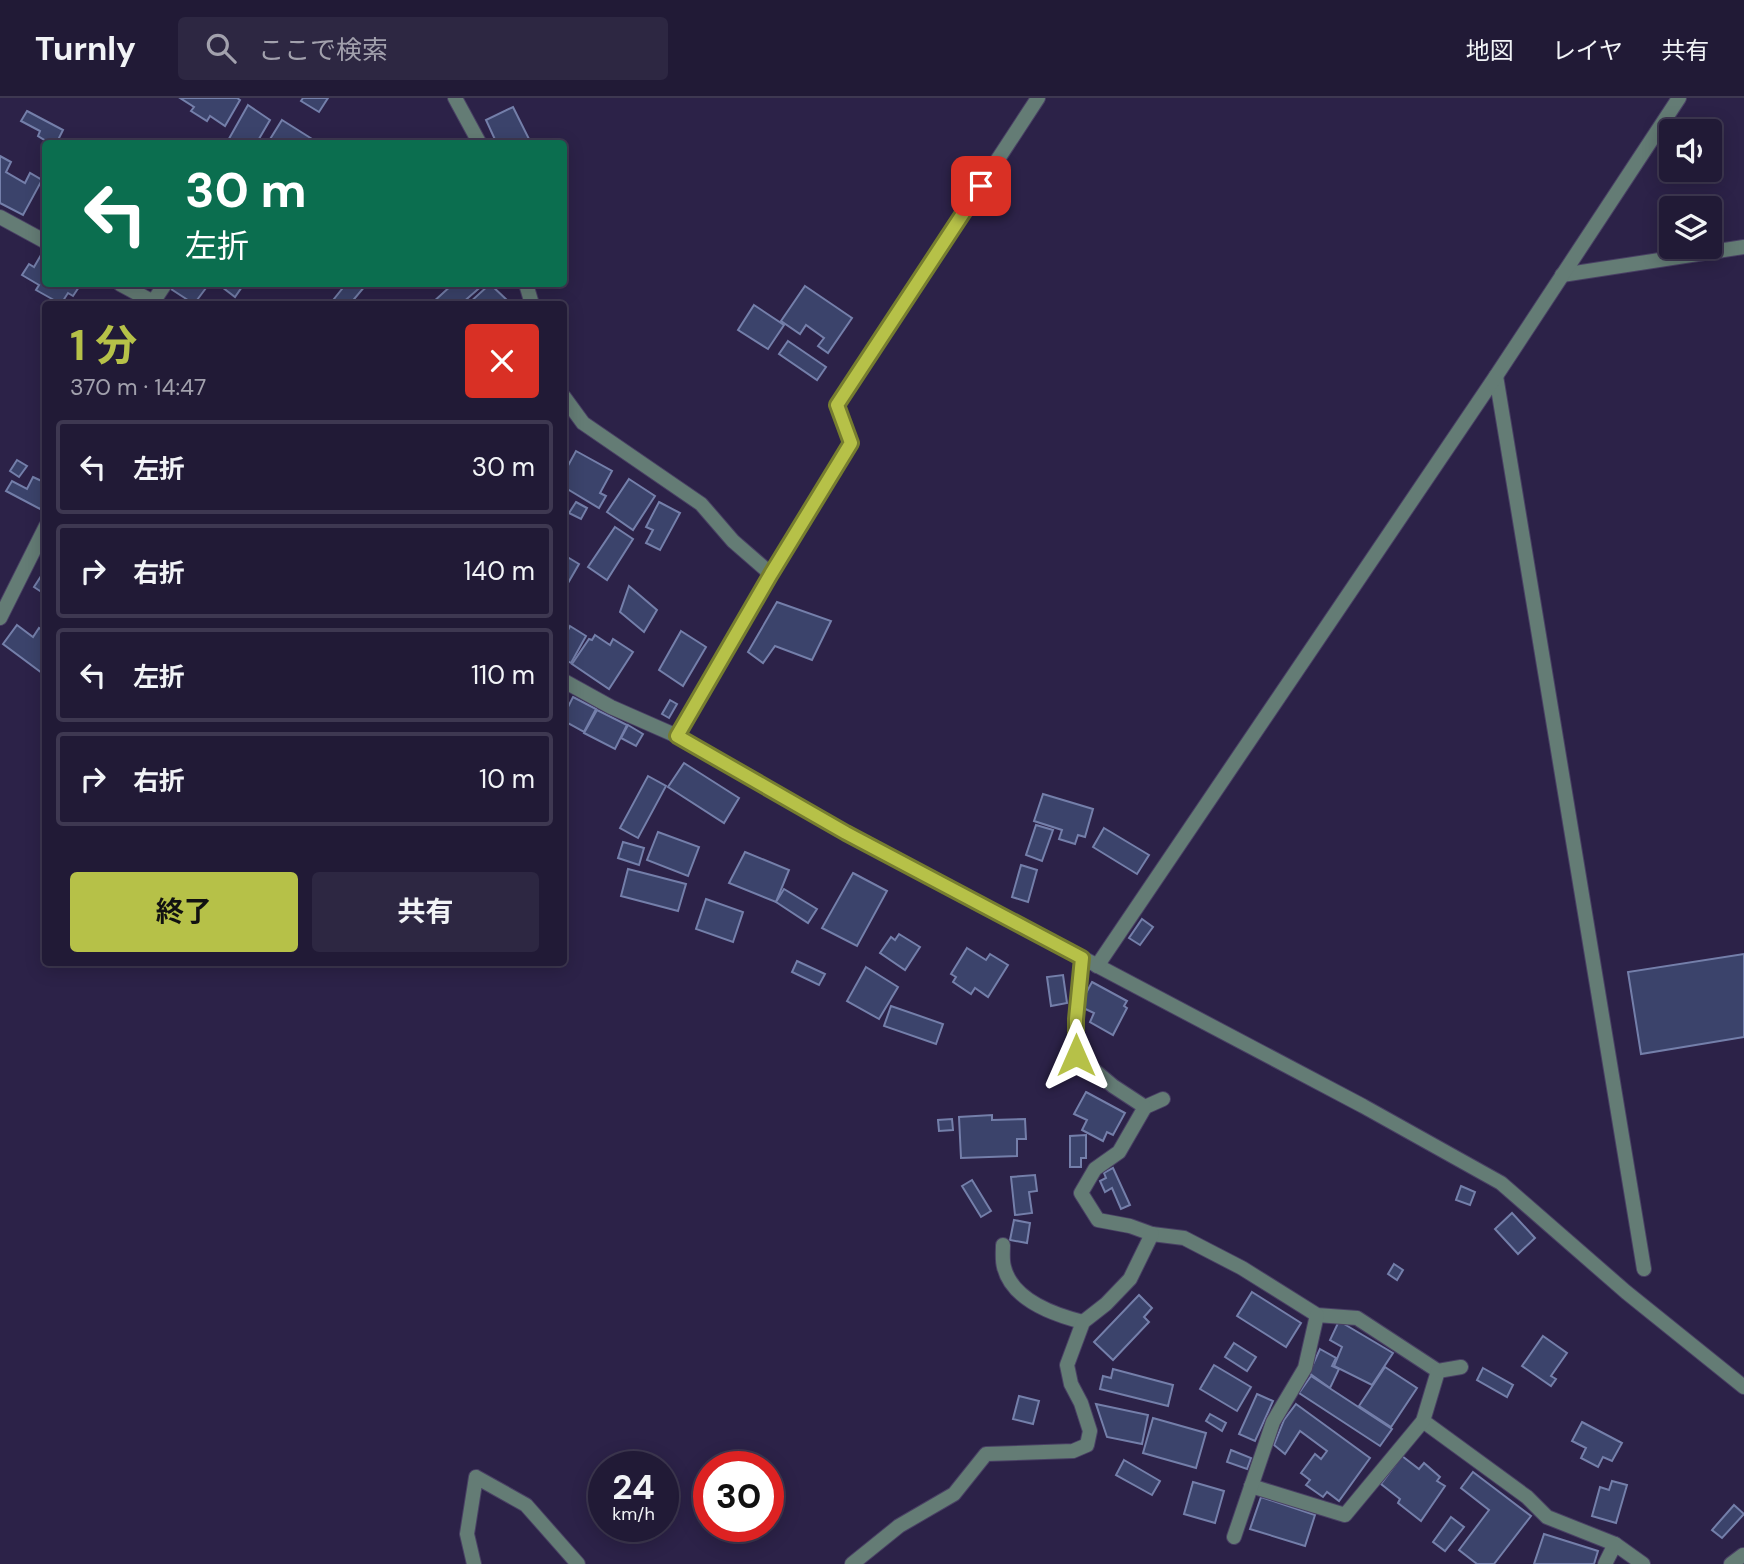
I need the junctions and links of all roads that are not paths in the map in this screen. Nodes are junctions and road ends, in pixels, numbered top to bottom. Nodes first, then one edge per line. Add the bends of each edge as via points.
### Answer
1 (455, 98) edge
2 (1038, 98) edge
3 (1679, 98) edge
4 (478, 140) edge
5 (0, 217) edge
6 (42, 240) edge
7 (1744, 247) edge
8 (1562, 275) junction
9 (126, 287) edge
10 (151, 301) edge
11 (1496, 376) junction
12 (567, 401) edge
13 (42, 534) edge
14 (771, 574) junction
15 (0, 618) edge
16 (567, 683) edge
17 (677, 736) junction
18 (1082, 958) junction
19 (1097, 966) junction
20 (1163, 1099) dead end
21 (1146, 1107) junction
22 (1152, 1234) junction
23 (1003, 1245) dead end
24 (1644, 1269) dead end
25 (1317, 1315) junction
26 (1083, 1322) junction
27 (1461, 1367) dead end
28 (1438, 1371) junction
29 (1744, 1387) edge
30 (1423, 1421) junction
31 (1251, 1486) junction
32 (1234, 1536) dead end
33 (1615, 1544) junction
34 (474, 1564) edge
35 (578, 1564) edge
36 (852, 1564) edge
37 (1605, 1564) edge
38 (1643, 1564) edge

1 - 4 street
2 - 14 street via 837,405 851,443
3 - 8 street
5 - 6 street
7 - 8 street
8 - 11 street
9 - 10 street
11 - 19 street
11 - 24 street
12 - 14 street via 583,423 701,504 733,541
13 - 15 street
14 - 17 street
16 - 17 street via 611,708
17 - 18 street via 846,833
18 - 19 street
18 - 21 street via 1076,1055
19 - 29 street via 1363,1105 1500,1183
20 - 21 street
21 - 22 street via 1119,1152 1095,1169 1081,1193 1098,1220
22 - 25 street via 1184,1238
22 - 26 street via 1130,1279
23 - 26 street via 1004,1269 1018,1291 1041,1308
25 - 28 street via 1357,1318
25 - 31 street via 1305,1368 1273,1422
26 - 36 street via 1067,1366 1090,1431 1087,1445 1073,1451 986,1454 954,1494 899,1526
27 - 28 street
28 - 30 street
30 - 31 street via 1345,1515
30 - 33 street via 1527,1497 1547,1517
31 - 32 street
33 - 37 street
33 - 38 street
34 - 35 street via 467,1534 476,1477 526,1505

